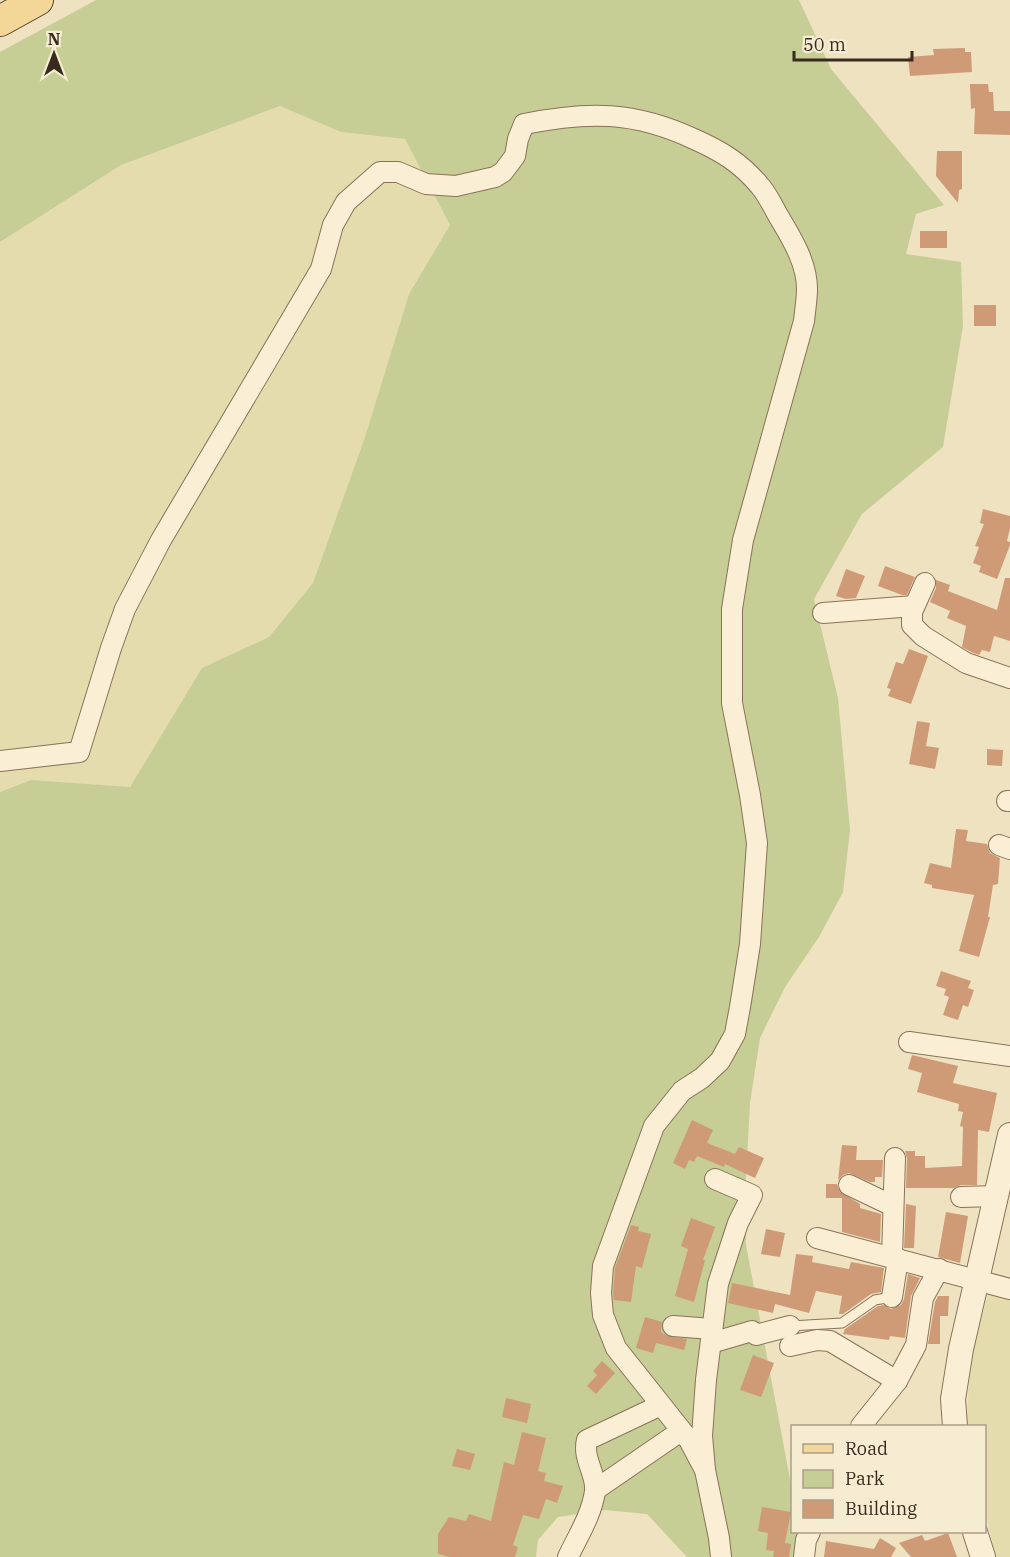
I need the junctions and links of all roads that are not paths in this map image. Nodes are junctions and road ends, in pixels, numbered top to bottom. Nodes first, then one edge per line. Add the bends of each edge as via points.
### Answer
1 (38, 0) edge
2 (0, 21) edge
3 (925, 583) dead end
4 (914, 606) junction
5 (824, 613) dead end
6 (1010, 678) edge
7 (0, 761) edge
8 (909, 1042) dead end
9 (1010, 1056) edge
10 (1010, 1135) edge
11 (895, 1158) dead end
12 (715, 1179) dead end
13 (849, 1185) dead end
14 (997, 1196) junction
15 (961, 1197) dead end
16 (893, 1206) junction
17 (817, 1238) dead end
18 (895, 1258) junction
19 (939, 1269) junction
20 (977, 1280) junction
21 (1010, 1289) edge
22 (892, 1297) joint
23 (674, 1326) dead end
24 (790, 1326) joint
25 (712, 1336) junction
26 (790, 1346) dead end
27 (897, 1381) junction
28 (661, 1405) junction
29 (862, 1425) edge
30 (955, 1425) edge
31 (681, 1431) junction
32 (705, 1470) junction
33 (595, 1490) junction
34 (810, 1533) edge
35 (975, 1533) edge
36 (568, 1557) edge
37 (721, 1557) edge
38 (804, 1557) edge
39 (983, 1557) edge

1 - 2 main road
3 - 4 street
4 - 5 street
4 - 6 street via 912,625 923,636 966,663
7 - 28 street via 80,752 111,648 161,540 321,269 337,217 346,202 380,172 398,172 426,184 456,186 495,177 515,156 524,124 561,116 613,115 668,127 723,152 745,170 761,188 794,242 807,288 804,321 744,540 732,609 732,704 757,843 750,944 739,1016 735,1034 720,1061 682,1091 654,1126 603,1266 603,1315 616,1348
8 - 9 street
10 - 14 street
11 - 16 street
12 - 25 street via 752,1195 738,1222 718,1284
13 - 16 street
14 - 15 street
14 - 20 street
16 - 18 street
17 - 18 street
18 - 19 street
18 - 22 street
19 - 20 street
19 - 27 street via 923,1298 916,1345
20 - 21 street
20 - 30 street via 953,1399
22 - 24 lane via 875,1300 842,1323
23 - 25 street
24 - 25 street via 756,1335 752,1331
25 - 32 street via 702,1436
26 - 27 street via 830,1341
27 - 29 street
28 - 31 street
28 - 33 street via 587,1440 585,1448
31 - 32 street
31 - 33 street
32 - 37 street
33 - 36 street via 588,1516
34 - 38 street
35 - 39 street

